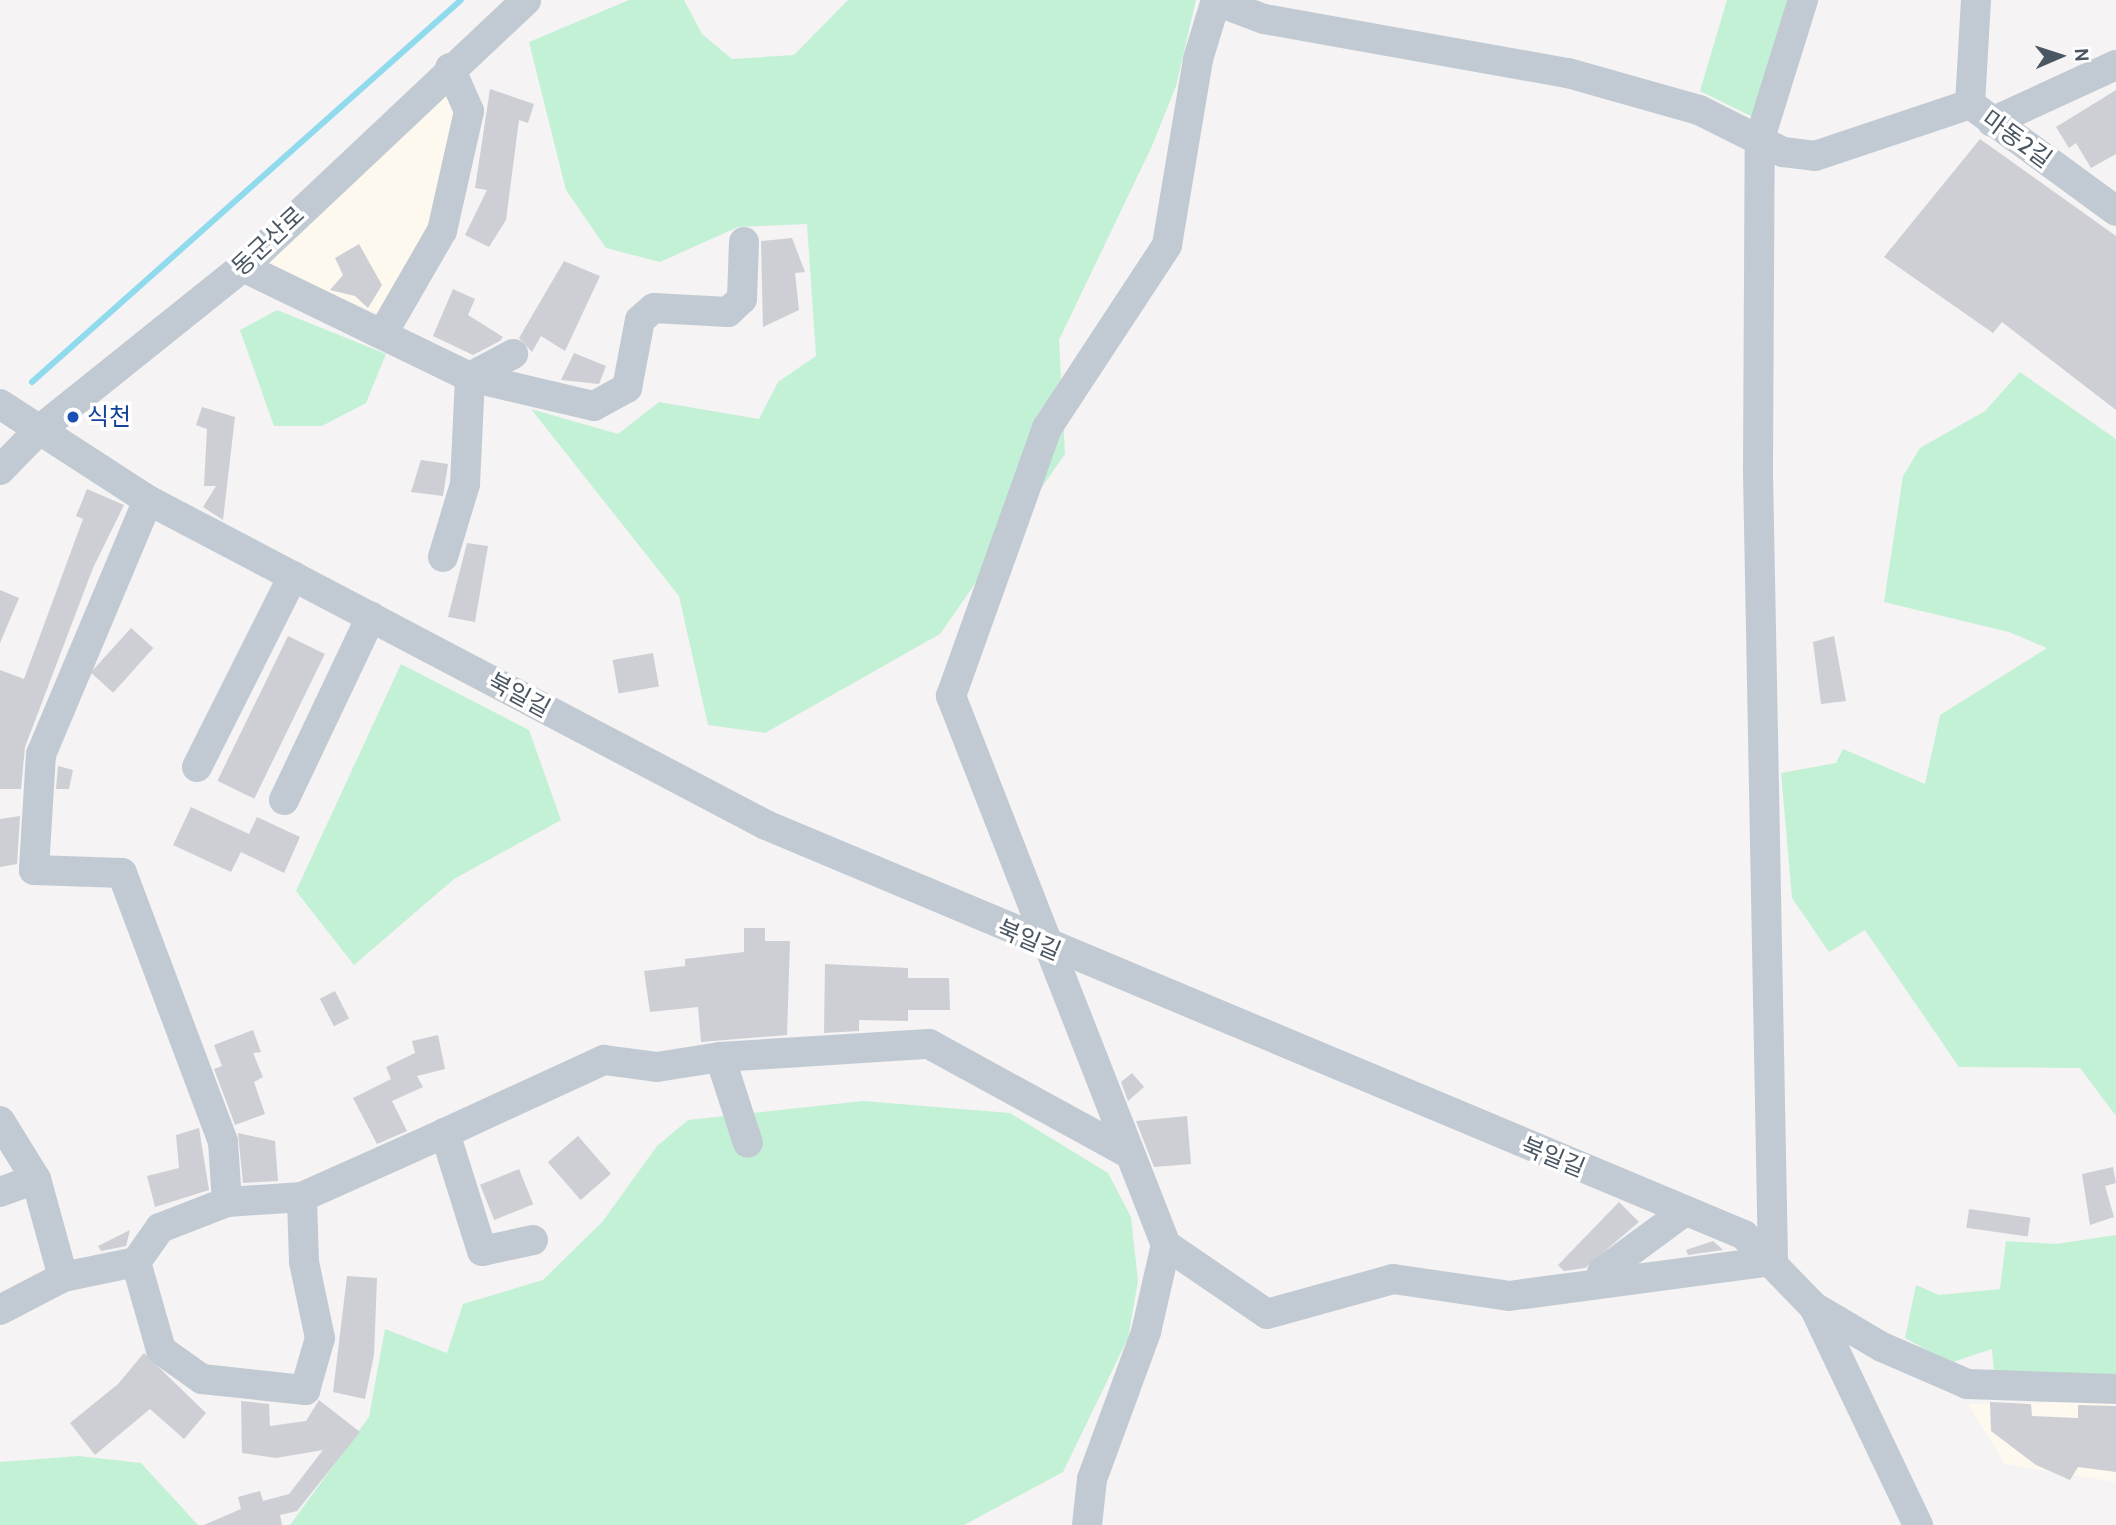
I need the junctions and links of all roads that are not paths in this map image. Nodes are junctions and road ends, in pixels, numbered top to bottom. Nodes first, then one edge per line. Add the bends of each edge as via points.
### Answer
1 (526, 0) edge
2 (1216, 0) edge
3 (1803, 0) edge
4 (1976, 0) edge
5 (2116, 65) edge
6 (450, 68) junction
7 (1981, 113) junction
8 (1760, 138) junction
9 (2116, 211) edge
10 (744, 242) dead end
11 (243, 267) junction
12 (383, 333) junction
13 (513, 354) dead end
14 (470, 377) junction
15 (0, 404) edge
16 (38, 431) junction
17 (0, 470) edge
18 (148, 500) junction
19 (443, 556) dead end
20 (293, 576) junction
21 (371, 617) junction
22 (197, 767) dead end
23 (284, 800) dead end
24 (1049, 949) junction
25 (720, 1057) junction
26 (0, 1121) edge
27 (445, 1133) junction
28 (748, 1143) dead end
29 (1130, 1154) junction
30 (36, 1178) junction
31 (0, 1192) edge
32 (302, 1196) junction
33 (227, 1202) junction
34 (1685, 1211) junction
35 (533, 1240) dead end
36 (1166, 1245) junction
37 (1773, 1261) junction
38 (136, 1262) junction
39 (1602, 1272) dead end
40 (63, 1277) junction
41 (1814, 1307) junction
42 (0, 1310) edge
43 (2116, 1390) edge
44 (1087, 1525) edge
45 (1918, 1525) edge

1 - 6 street, 동군산로
2 - 8 street via 1264,19 1568,74 1699,110
2 - 24 street via 1198,59 1167,245 1048,428 951,696 1037,901
3 - 8 street
4 - 7 street, 마동2길
5 - 7 street
6 - 11 street, 동군산로
6 - 12 street via 469,111 442,231
7 - 8 street via 1815,156 1783,152
7 - 9 street, 마동2길
8 - 37 street via 1758,469
10 - 14 street via 742,299 728,312 654,308 640,320 627,388 594,406
11 - 12 street
11 - 16 street, 동군산로
12 - 14 street
13 - 14 street
14 - 19 street via 466,484
15 - 16 street, 북일길
16 - 17 street, 동군산로
16 - 18 street, 북일길
18 - 20 street, 북일길
18 - 33 street via 41,754 34,870 122,873 223,1142
20 - 21 street, 북일길
20 - 22 street
21 - 23 street
21 - 24 street, 북일길 via 766,825
24 - 29 street
24 - 34 street, 북일길
25 - 27 street via 657,1068 604,1060
25 - 28 street
25 - 29 street via 929,1044
26 - 30 street
27 - 32 street
27 - 35 street via 482,1251
29 - 36 street
30 - 31 street
30 - 40 street
32 - 33 street
32 - 38 street via 304,1262 320,1338 305,1390 202,1379 161,1350
33 - 38 street via 160,1228
34 - 37 street, 북일길 via 1744,1235
34 - 39 street
36 - 37 street via 1267,1314 1393,1279 1509,1296 1589,1291
36 - 44 street via 1146,1332 1092,1479
37 - 41 street, 북일길
38 - 40 street
40 - 42 street
41 - 43 street via 1882,1348 1967,1384
41 - 45 street, 북일길

